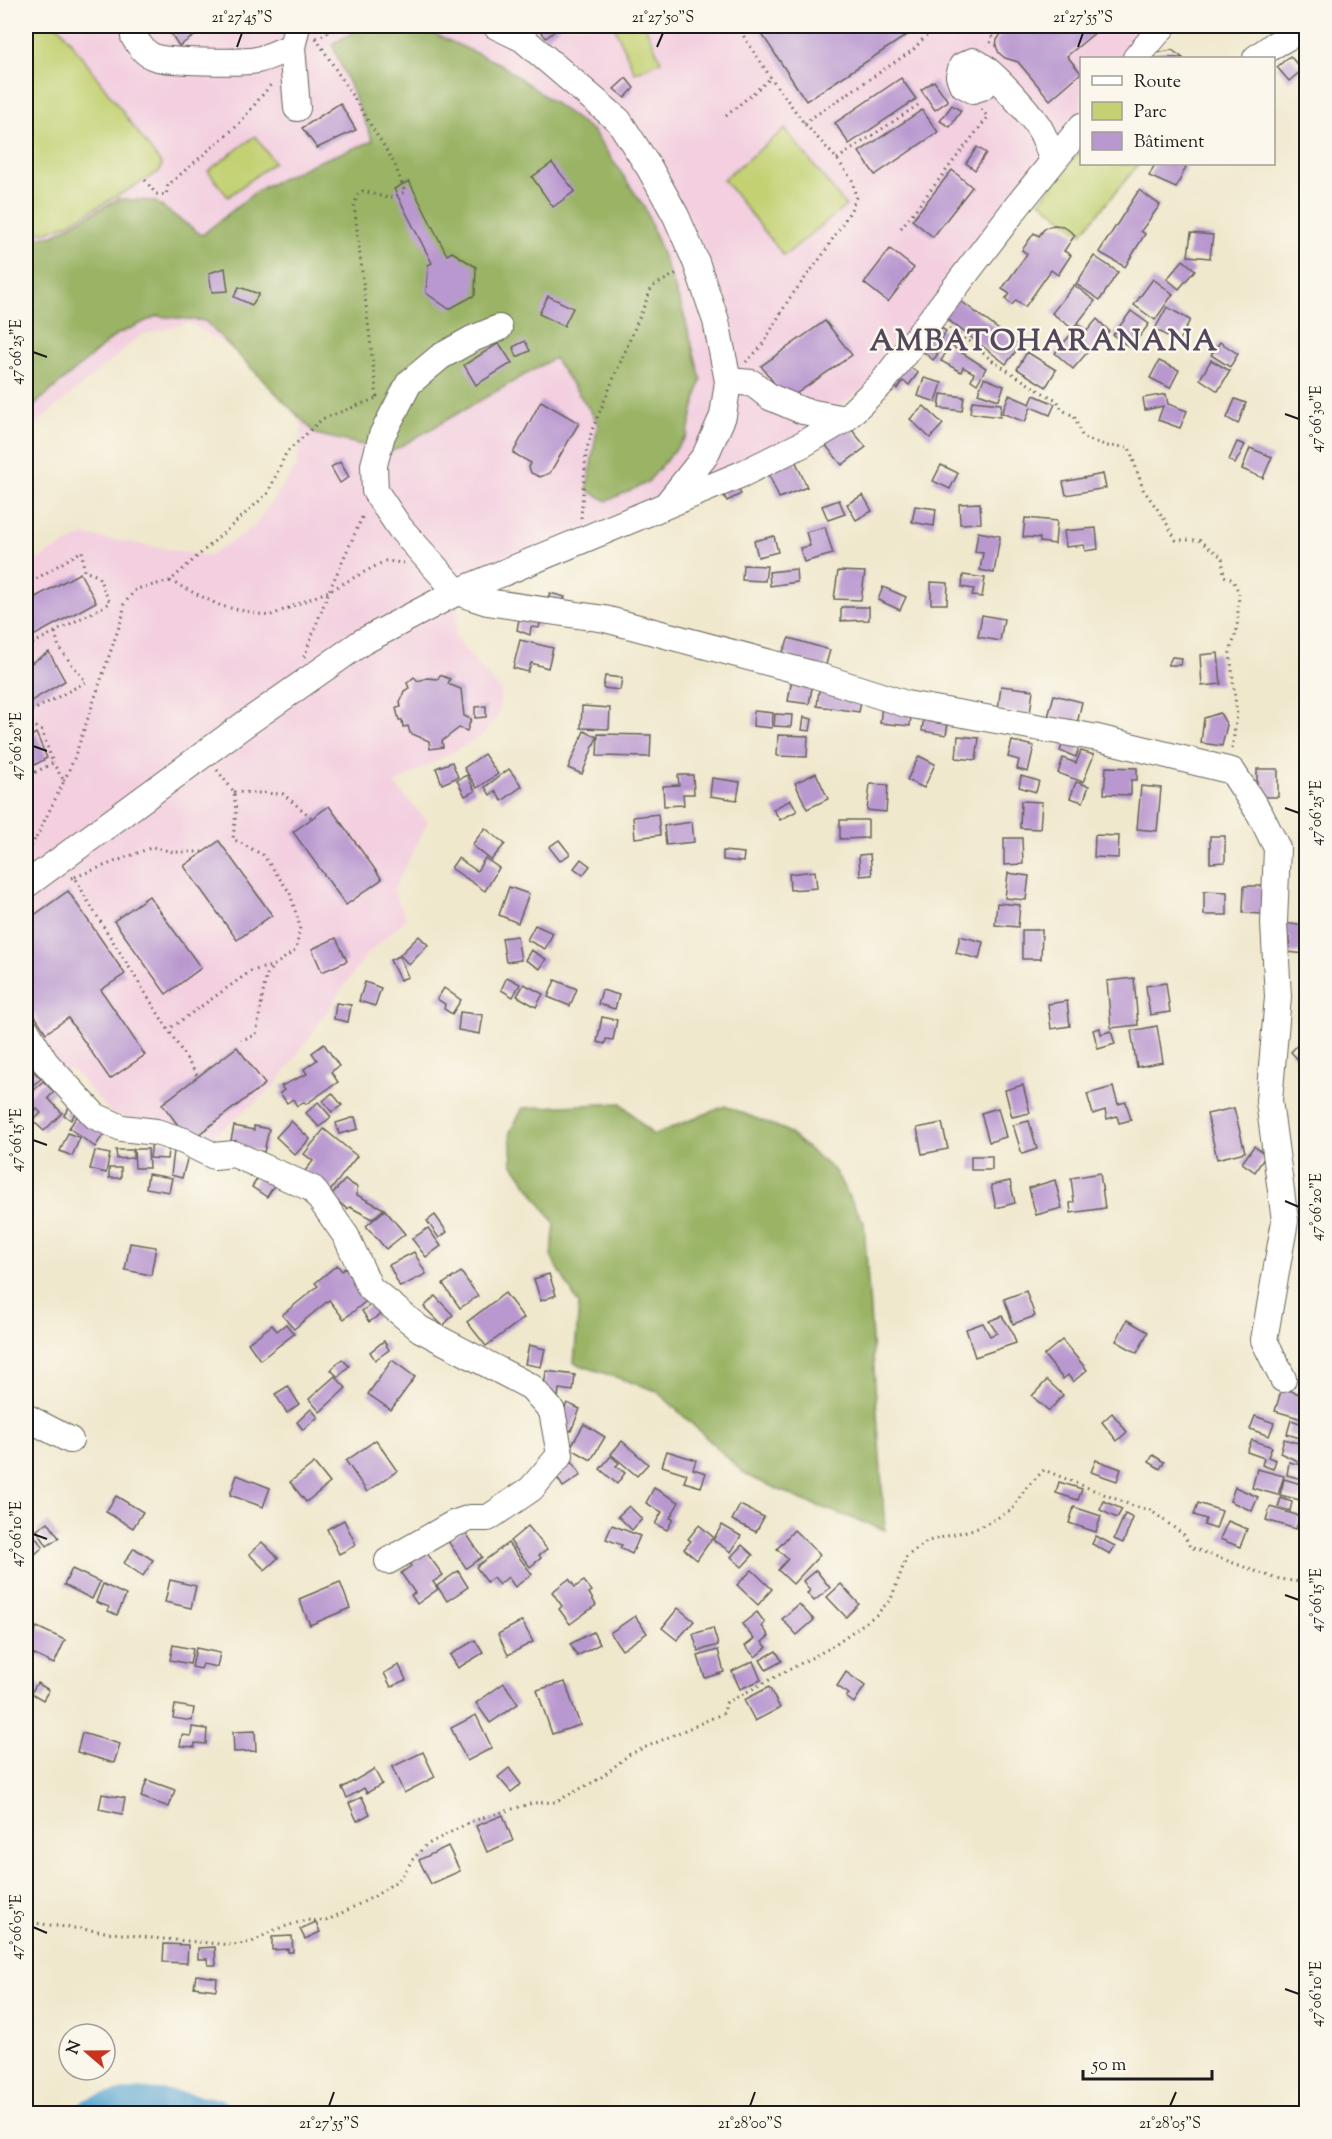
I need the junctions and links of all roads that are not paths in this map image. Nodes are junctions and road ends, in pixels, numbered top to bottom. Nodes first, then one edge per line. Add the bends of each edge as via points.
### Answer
1 (496, 26) edge
2 (1163, 26) edge
3 (1306, 27) edge
4 (134, 37) dead end
5 (302, 37) edge
6 (1137, 57) edge
7 (1257, 57) edge
8 (973, 90) road end
9 (297, 108) dead end
10 (1080, 128) edge
11 (1053, 161) junction
12 (499, 328) dead end
13 (728, 381) junction
14 (845, 419) junction
15 (667, 505) junction
16 (457, 592) junction
17 (26, 885) edge
18 (26, 1030) edge
19 (1284, 1379) dead end
20 (26, 1417) edge
21 (70, 1440) dead end
22 (388, 1561) dead end

1 - 13 street via 523,39 619,121 676,216 696,262 716,321
2 - 6 street
3 - 7 street
4 - 5 street via 142,49 168,60 254,60 273,56
5 - 9 street
8 - 11 street via 987,80 985,68 1041,129
10 - 11 street
11 - 14 street via 883,382
12 - 16 street via 440,357 409,383 382,435 374,465 375,491 400,528
13 - 14 street via 752,383 770,397 803,411
13 - 15 street via 723,416 705,456
14 - 15 street via 742,474
15 - 16 street
16 - 17 street via 362,642
16 - 19 street via 487,602 606,619 812,674 906,704 1098,738 1232,771 1277,848 1274,923 1278,997 1269,1101 1285,1221 1264,1340
18 - 22 street via 45,1062 95,1116 122,1128 184,1140 214,1156 234,1154 314,1189 346,1236 370,1288 420,1329 531,1387 552,1412 560,1455 531,1489 488,1518 470,1518 453,1524
20 - 21 street

